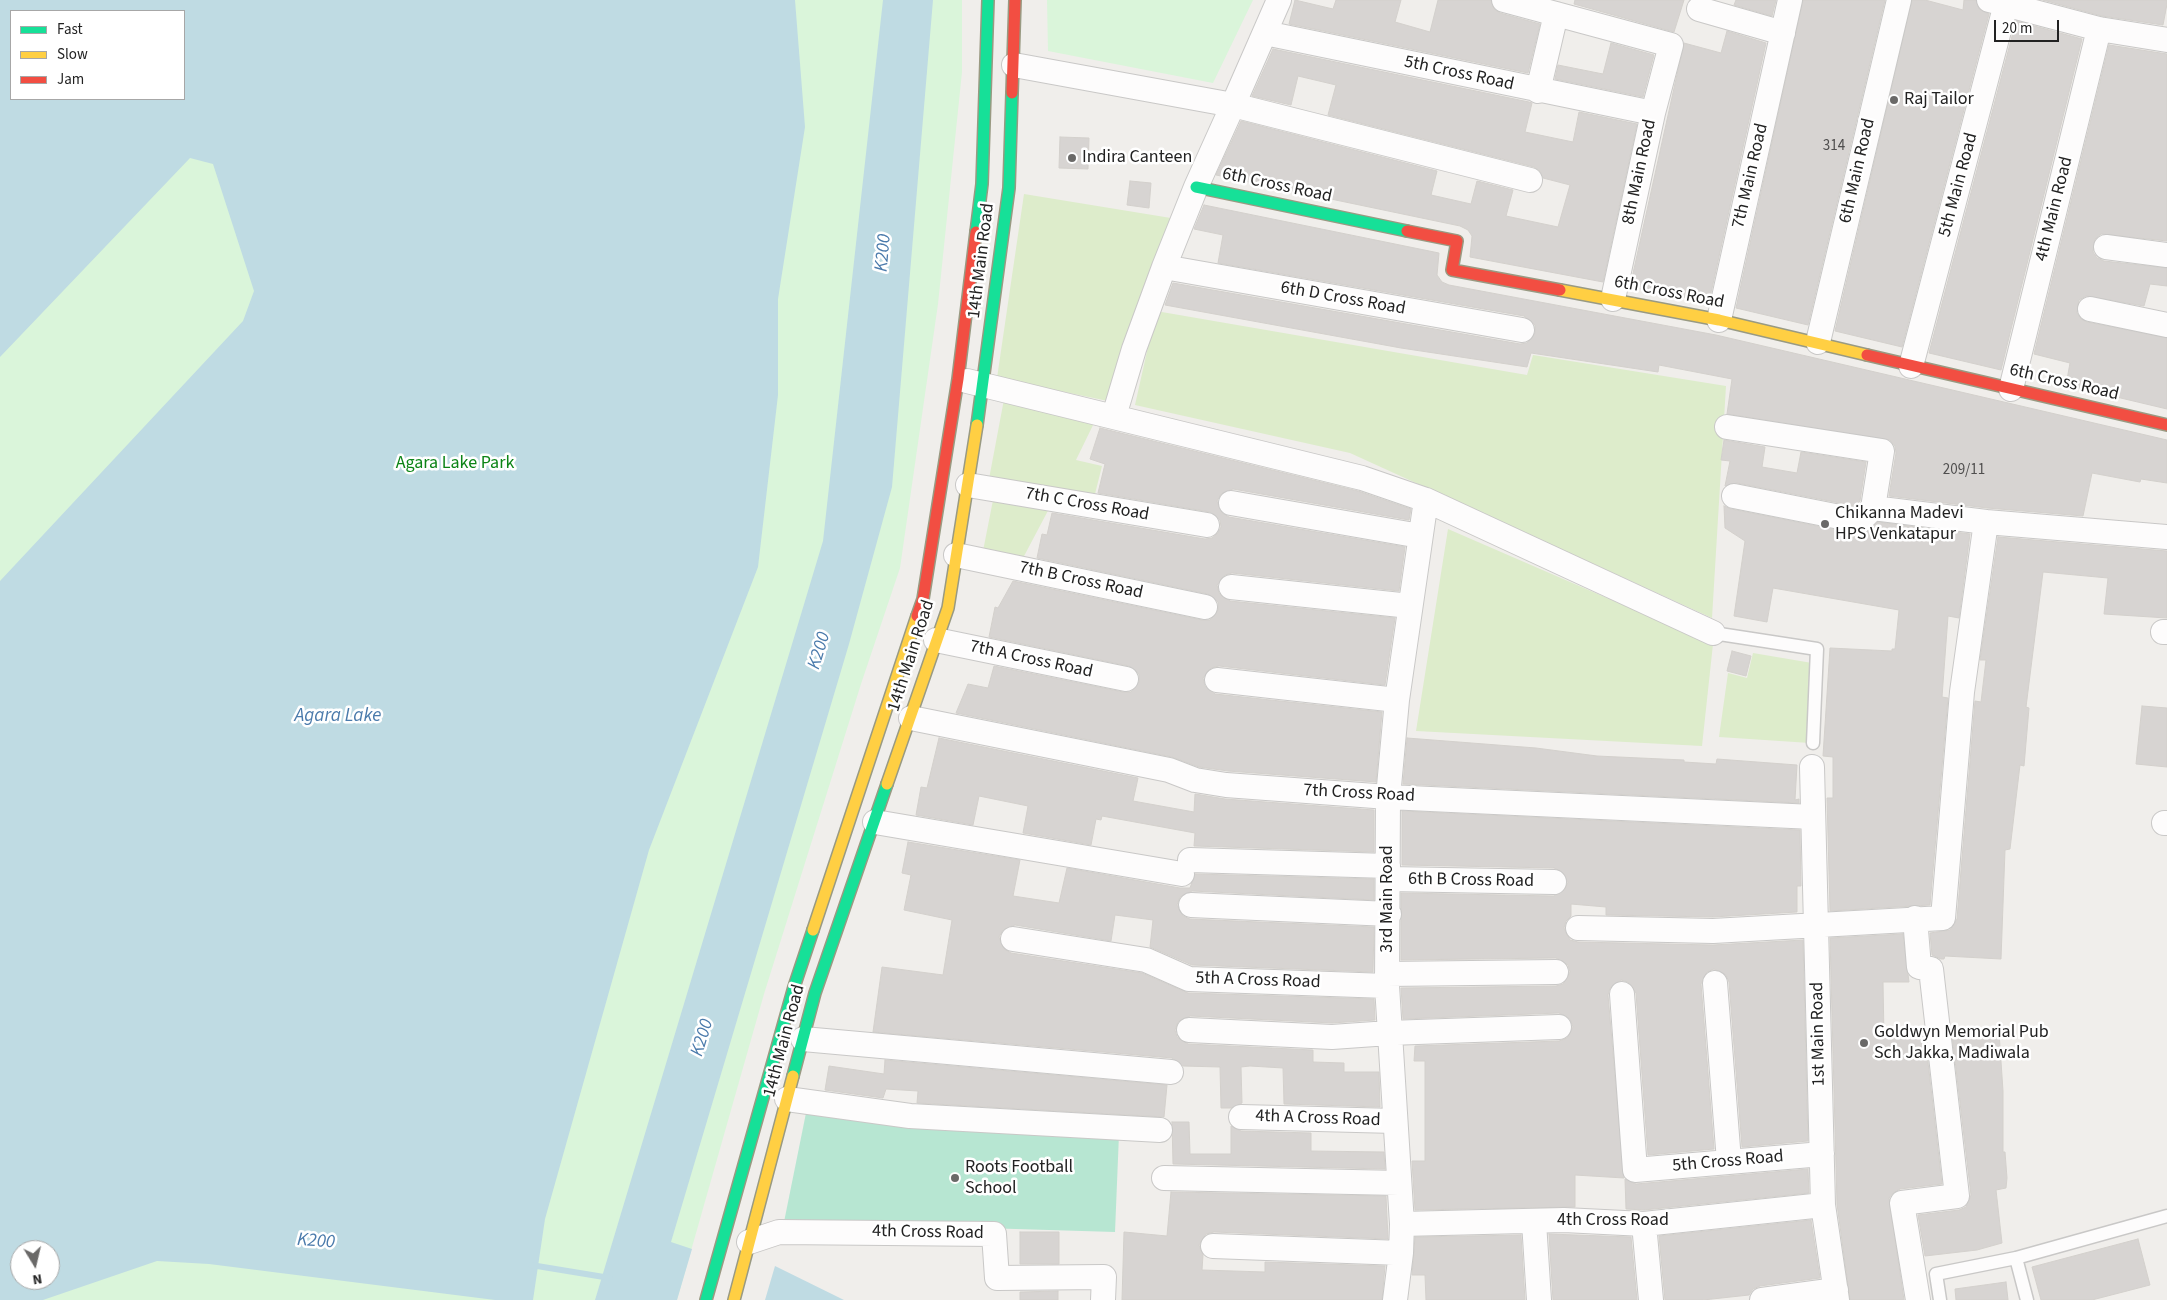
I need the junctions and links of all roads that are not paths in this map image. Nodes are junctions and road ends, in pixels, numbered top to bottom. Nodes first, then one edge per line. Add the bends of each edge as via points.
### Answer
1 (988, 0) edge
2 (1015, 0) edge
3 (1280, 0) edge
4 (1504, 0) edge
5 (1790, 0) edge
6 (1899, 0) edge
7 (2001, 1) edge
8 (1699, 10) dead end
9 (1556, 14) junction
10 (2099, 29) junction
11 (1265, 33) junction
12 (1783, 33) junction
13 (2167, 40) edge
14 (1014, 65) junction
15 (1538, 91) junction
16 (1233, 105) junction
17 (1653, 114) junction
18 (1530, 180) dead end
19 (1196, 186) junction
20 (2106, 247) dead end
21 (2167, 255) edge
22 (1164, 267) junction
23 (1613, 299) junction
24 (2090, 309) dead end
25 (1719, 320) junction
26 (2167, 325) edge
27 (1522, 330) dead end
28 (1818, 342) junction
29 (1911, 366) junction
30 (958, 379) junction
31 (984, 384) junction
32 (2011, 389) junction
33 (1114, 416) junction
34 (2167, 424) edge
35 (1727, 427) dead end
36 (968, 485) junction
37 (1734, 496) dead end
38 (1426, 500) junction
39 (1231, 503) dead end
40 (1873, 508) junction
41 (1986, 522) junction
42 (1207, 525) dead end
43 (1420, 536) junction
44 (2167, 537) edge
45 (956, 555) junction
46 (1231, 587) dead end
47 (1410, 606) junction
48 (1205, 607) dead end
49 (1713, 633) joint
50 (936, 640) junction
51 (1126, 679) dead end
52 (1217, 680) dead end
53 (1397, 700) junction
54 (911, 718) junction
55 (1813, 743) dead end
56 (1812, 766) dead end
57 (1388, 796) junction
58 (1814, 817) junction
59 (876, 822) junction
60 (1388, 873) junction
61 (1554, 882) dead end
62 (1191, 906) dead end
63 (1389, 914) junction
64 (1915, 918) junction
65 (1817, 924) junction
66 (1578, 928) dead end
67 (1013, 939) dead end
68 (1556, 972) dead end
69 (1387, 980) junction
70 (1715, 983) dead end
71 (1622, 994) dead end
72 (1559, 1027) dead end
73 (1189, 1030) dead end
74 (1390, 1033) junction
75 (803, 1039) junction
76 (1171, 1072) dead end
77 (787, 1099) junction
78 (1241, 1117) dead end
79 (1395, 1121) junction
80 (1160, 1130) dead end
81 (1822, 1154) junction
82 (1730, 1161) junction
83 (1164, 1178) dead end
84 (1399, 1183) junction
85 (1823, 1205) junction
86 (2167, 1216) edge
87 (1534, 1222) junction
88 (1402, 1224) junction
89 (1644, 1224) junction
90 (1213, 1246) dead end
91 (747, 1249) junction
92 (1401, 1253) junction
93 (2016, 1258) junction
94 (1836, 1295) edge
95 (706, 1300) edge
96 (734, 1300) edge
97 (1103, 1300) edge
98 (1395, 1300) edge
99 (1539, 1300) edge
100 (1651, 1300) edge
101 (1762, 1300) edge
102 (1918, 1300) edge
103 (1940, 1300) edge
104 (2027, 1300) edge

1 - 30 main road, 14th Main Road via 982,184
2 - 14 main road, 14th Main Road
3 - 11 street
4 - 9 street
5 - 12 street, 7th Main Road
6 - 28 street, 6th Main Road
7 - 10 street
7 - 29 street, 5th Main Road
8 - 12 street
9 - 15 street
9 - 17 street, 8th Main Road via 1671,45
10 - 13 street
10 - 32 street, 4th Main Road
11 - 15 street, 5th Cross Road
11 - 16 street
12 - 25 street, 7th Main Road
14 - 16 street
14 - 31 main road, 14th Main Road via 1010,188
15 - 17 street, 5th Cross Road
16 - 18 street
16 - 19 street
17 - 23 street, 8th Main Road
19 - 22 street
19 - 23 main road, 6th Cross Road via 1457,242 1452,270
20 - 21 street
22 - 27 street, 6th D Cross Road
22 - 33 street
23 - 25 main road, 6th Cross Road
24 - 26 street
25 - 28 main road, 6th Cross Road
28 - 29 main road, 6th Cross Road
29 - 32 main road, 6th Cross Road
30 - 31 street
30 - 95 main road, 14th Main Road via 923,599 794,987
31 - 33 street
31 - 36 main road, 14th Main Road
32 - 34 main road, 6th Cross Road
33 - 38 street via 1362,478
35 - 40 street via 1882,451
36 - 42 street, 7th C Cross Road
36 - 45 main road, 14th Main Road
37 - 40 street via 1860,521
38 - 43 street, 3rd Main Road
38 - 49 street
39 - 43 street
40 - 41 street
41 - 44 street
41 - 64 street via 1962,692 1942,918
43 - 47 street, 3rd Main Road
45 - 48 street, 7th B Cross Road
45 - 50 main road, 14th Main Road via 948,608
46 - 47 street
47 - 53 street, 3rd Main Road
49 - 55 lane via 1817,649
50 - 51 street, 7th A Cross Road
50 - 54 main road, 14th Main Road
52 - 53 street
53 - 57 street, 3rd Main Road
54 - 57 street, 7th Cross Road via 1168,770 1194,780
54 - 59 main road, 14th Main Road
56 - 58 street, 1st Main Road
57 - 58 street, 7th Cross Road
57 - 60 street, 3rd Main Road
58 - 65 street, 1st Main Road
59 - 60 street, 6th B Cross Road via 1186,867
59 - 75 main road, 14th Main Road via 815,993
60 - 61 street, 6th B Cross Road
60 - 63 street, 3rd Main Road
62 - 63 street
63 - 69 street, 3rd Main Road
64 - 65 street
64 - 102 street via 1919,967 1931,970 1956,1196 1902,1203
65 - 66 street via 1713,931
65 - 81 street, 1st Main Road
67 - 69 street, 5th A Cross Road via 1146,960 1190,979
68 - 69 street, 5th A Cross Road
69 - 74 street, 3rd Main Road
70 - 82 street
71 - 82 street, 5th Cross Road via 1634,1170
72 - 74 street
73 - 74 street via 1332,1037
74 - 79 street, 3rd Main Road
75 - 76 street
75 - 77 main road, 14th Main Road
77 - 80 street via 910,1116
77 - 91 main road, 14th Main Road
78 - 79 street, 4th A Cross Road
79 - 84 street, 3rd Main Road
81 - 82 street, 5th Cross Road
81 - 85 street, 1st Main Road
83 - 84 street
84 - 88 street, 3rd Main Road
85 - 89 street, 4th Cross Road
85 - 94 street, 1st Main Road
86 - 93 lane
87 - 88 street, 4th Cross Road
87 - 89 street, 4th Cross Road via 1564,1220
87 - 99 street
88 - 92 street, 3rd Main Road
89 - 100 street
90 - 92 street
91 - 96 main road, 14th Main Road
91 - 97 street, 4th Cross Road via 779,1232 994,1234 997,1278 1104,1278
92 - 98 street, 3rd Main Road
93 - 103 lane via 1936,1274
93 - 104 lane
94 - 101 street

